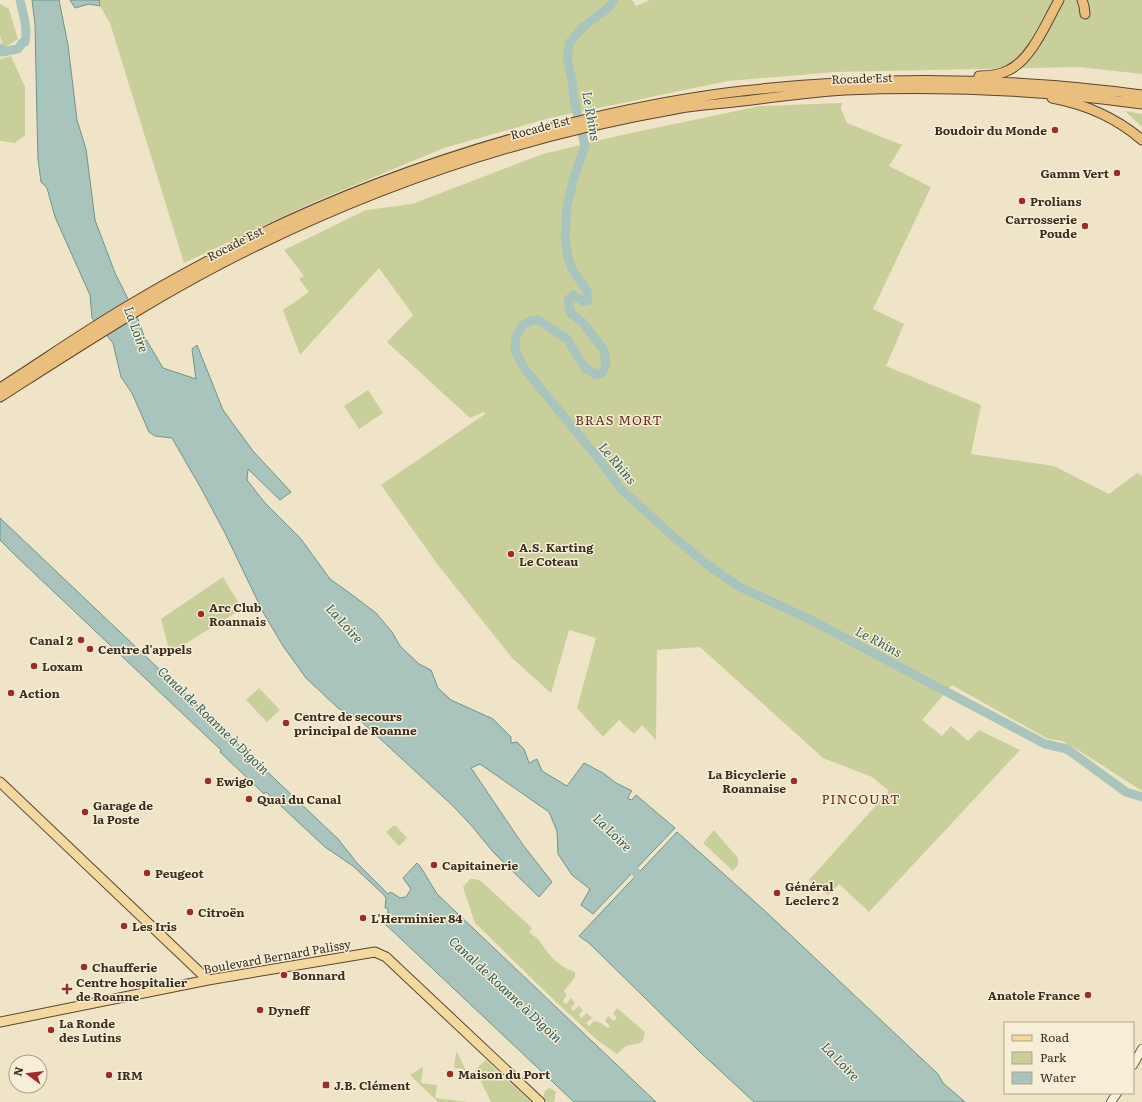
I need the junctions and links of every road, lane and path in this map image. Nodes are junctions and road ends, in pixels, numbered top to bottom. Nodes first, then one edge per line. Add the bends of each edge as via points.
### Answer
1 (1060, 0) edge
2 (1082, 0) edge
3 (1084, 14) dead end
4 (935, 80) junction
5 (1033, 92) junction
6 (1142, 95) edge
7 (1142, 104) edge
8 (600, 120) junction
9 (1142, 140) edge
10 (74, 345) junction
11 (0, 388) edge
12 (0, 397) edge
13 (0, 782) edge
14 (208, 980) junction
15 (0, 1022) edge
16 (1142, 1049) edge
17 (1134, 1063) edge
18 (540, 1102) edge

1 - 4 highway via 1031,49 1016,66 994,75 944,76
2 - 3 highway
4 - 6 highway, Rocade Est via 1031,84
4 - 8 highway, Rocade Est via 843,82 740,91 658,104
5 - 7 highway, Rocade Est
5 - 8 highway, Rocade Est via 910,88 843,90 792,94
5 - 9 highway via 1090,109 1127,128
8 - 10 highway, Rocade Est via 565,129 514,137 423,166 331,202 254,242
10 - 11 highway, Rocade Est
10 - 12 highway, Rocade Est
13 - 14 main road
14 - 15 main road, Boulevard Bernard Palissy
14 - 18 main road, Boulevard Bernard Palissy via 378,952
16 - 17 main road

